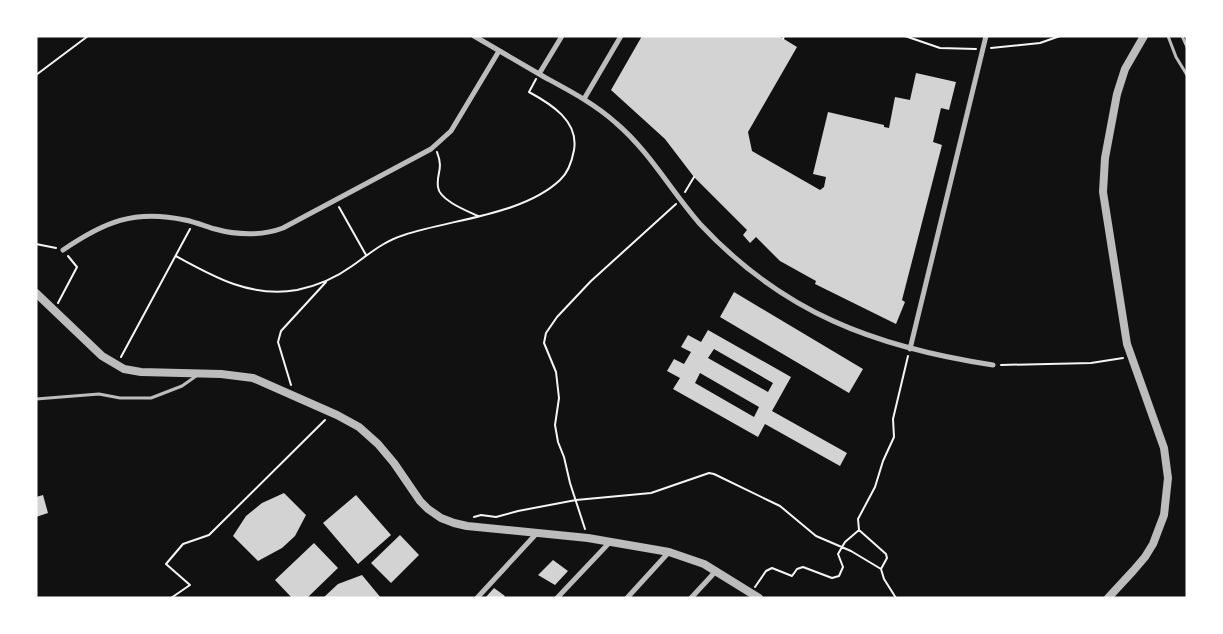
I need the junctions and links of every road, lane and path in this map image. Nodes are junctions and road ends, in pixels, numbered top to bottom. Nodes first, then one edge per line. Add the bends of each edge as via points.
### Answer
1 (88, 36) edge
2 (474, 36) edge
3 (562, 36) edge
4 (622, 36) edge
5 (905, 36) edge
6 (986, 36) edge
7 (1060, 36) edge
8 (1136, 36) edge
9 (1144, 36) edge
10 (1168, 36) edge
11 (1182, 36) edge
12 (1187, 47) edge
13 (1002, 48) dead end
14 (961, 50) dead end
15 (499, 51) junction
16 (1131, 58) junction
17 (540, 74) junction
18 (36, 75) edge
19 (1187, 75) edge
20 (584, 99) junction
21 (434, 146) junction
22 (694, 177) dead end
23 (680, 200) junction
24 (335, 201) junction
25 (478, 216) junction
26 (194, 222) junction
27 (36, 244) edge
28 (63, 250) junction
29 (366, 255) junction
30 (176, 256) junction
31 (327, 280) junction
32 (36, 293) edge
33 (54, 311) junction
34 (910, 349) junction
35 (1130, 357) junction
36 (993, 364) joint
37 (116, 366) junction
38 (200, 374) junction
39 (294, 396) junction
40 (36, 399) edge
41 (332, 412) junction
42 (576, 500) junction
43 (467, 526) junction
44 (859, 530) junction
45 (537, 533) junction
46 (588, 538) junction
47 (610, 542) junction
48 (841, 547) junction
49 (669, 552) junction
50 (881, 569) junction
51 (716, 570) junction
52 (748, 595) edge
53 (170, 598) edge
54 (477, 598) edge
55 (557, 598) edge
56 (627, 598) edge
57 (691, 598) edge
58 (759, 598) edge
59 (896, 598) edge
60 (1108, 598) edge

1 - 18 path
2 - 15 street
3 - 17 street
4 - 20 street
5 - 14 path via 940,48
6 - 34 street
7 - 13 path via 1040,43
8 - 16 street
9 - 16 street
10 - 19 lane
11 - 12 lane
15 - 17 street
15 - 21 street via 451,131
16 - 35 street via 1117,94 1105,158 1103,192
17 - 20 street
17 - 25 path via 529,92 556,108 572,128 575,145 572,164 561,180 539,196
20 - 23 street via 617,124 643,150
21 - 24 street
21 - 25 path via 440,162 437,186 440,194
22 - 23 path
23 - 34 street via 728,252 759,279 812,311
23 - 42 path via 592,281 546,333 544,343 556,372 555,425 558,442
24 - 26 street via 268,233 217,230
24 - 29 path
25 - 29 path via 403,235
26 - 28 street via 154,216 113,221 88,232
26 - 30 path
27 - 28 path
28 - 33 path via 76,267
29 - 31 path
30 - 31 path via 212,276 237,286 263,291 297,290
30 - 37 path
31 - 39 path via 281,331 278,342
32 - 33 street
33 - 37 street
34 - 36 street
34 - 44 path via 893,419 894,436 870,498 858,519
35 - 36 path via 1091,363
35 - 60 street via 1164,448 1167,497 1153,544 1134,571
37 - 38 street via 142,372
38 - 39 street via 253,378
38 - 40 lane via 182,386 151,398 130,399 99,394
39 - 41 street
41 - 43 street via 378,444 428,509 441,518
41 - 53 path via 209,535 183,544 166,564 190,585
42 - 43 path via 496,517 476,515
42 - 46 path
42 - 48 path via 650,493 709,473 780,506 816,536
43 - 45 street
44 - 48 path
44 - 50 path via 886,554 888,558
45 - 46 street
45 - 54 street
46 - 47 street
47 - 49 street
47 - 55 street
48 - 50 path
48 - 52 path via 838,554 843,567 839,576 832,578 803,567 788,576 772,568
49 - 51 street
49 - 56 street
50 - 59 path
51 - 52 street
51 - 57 street
52 - 58 street

